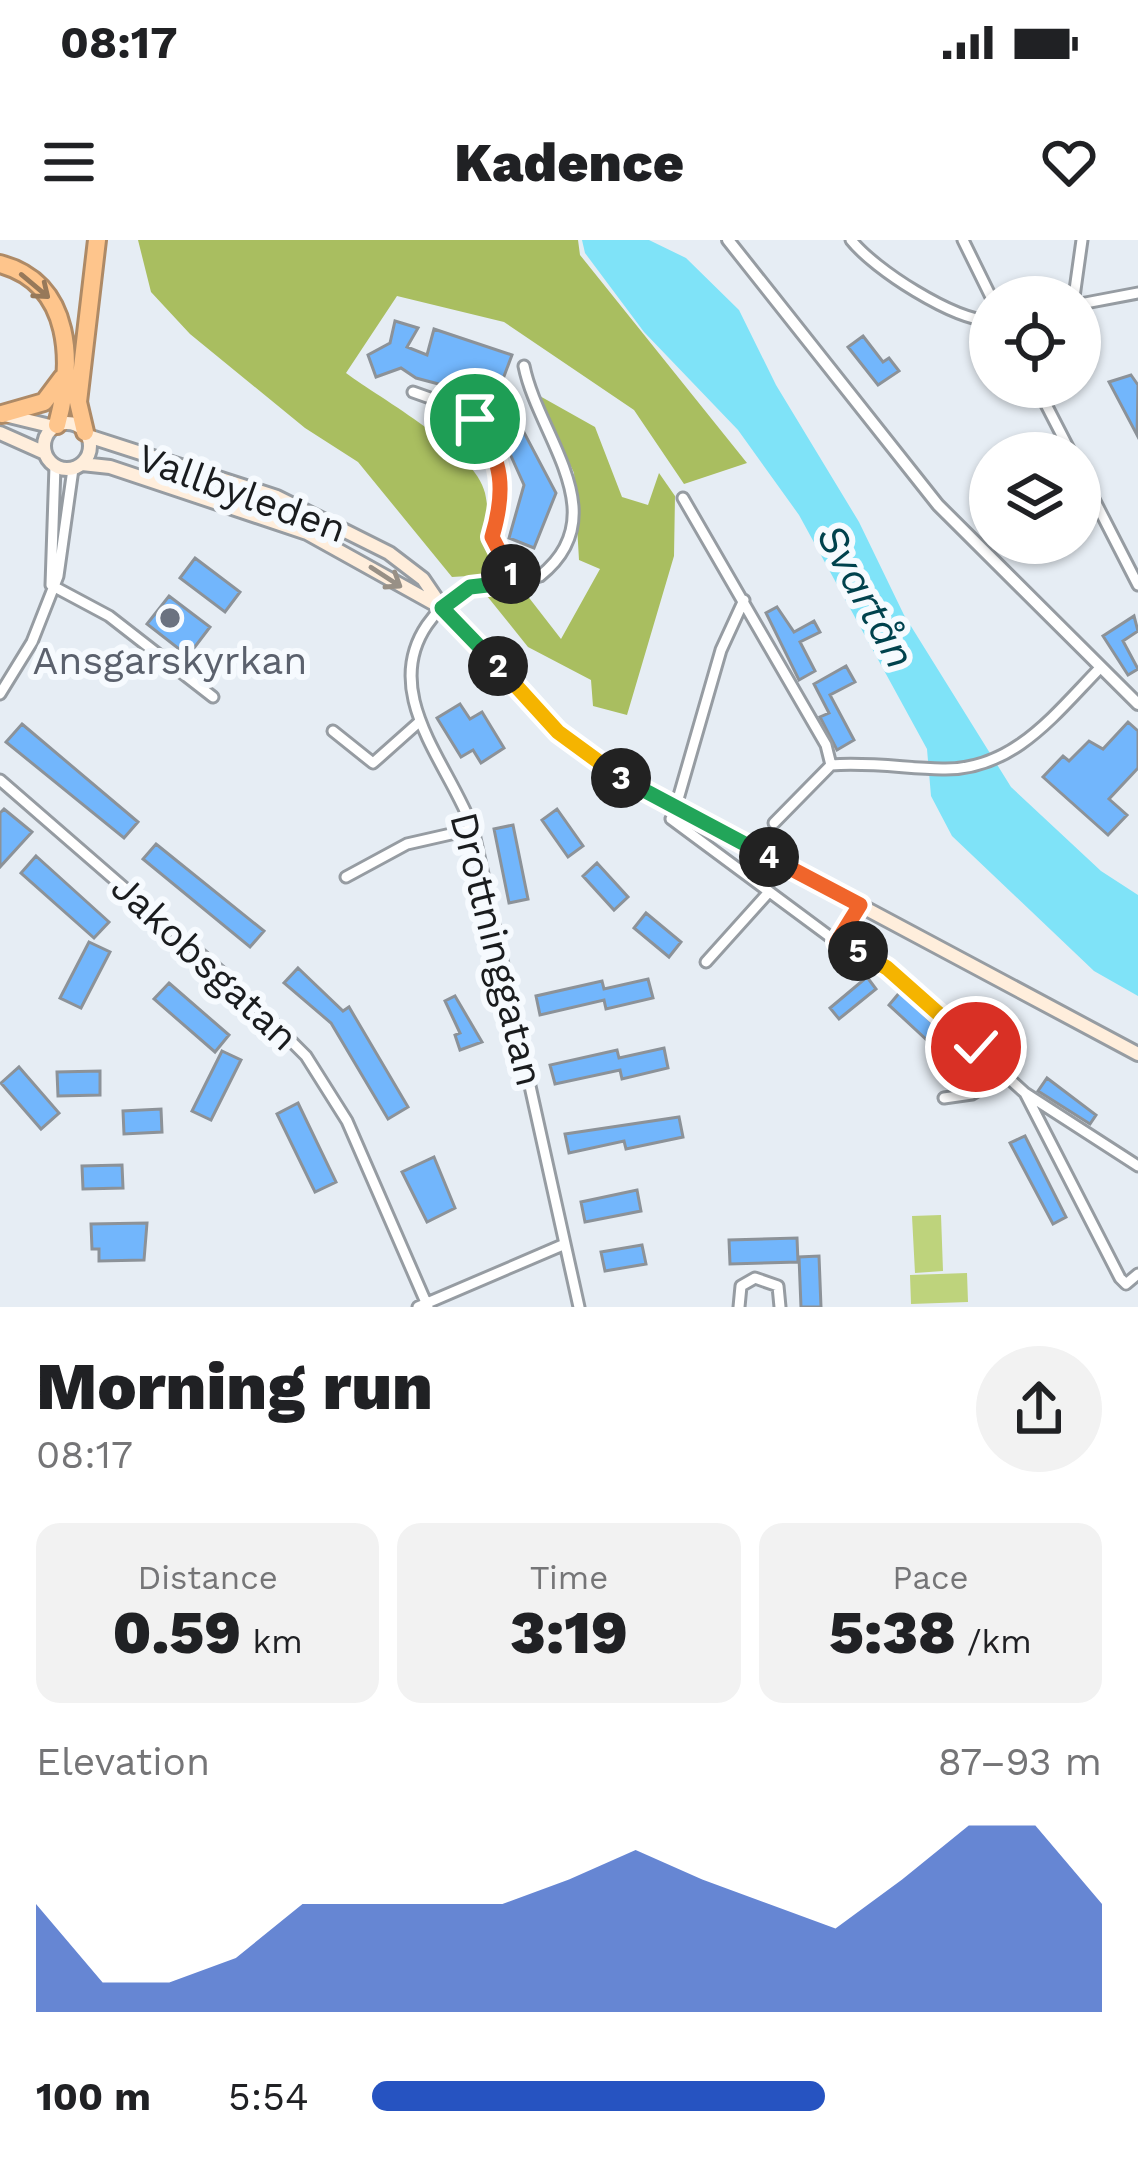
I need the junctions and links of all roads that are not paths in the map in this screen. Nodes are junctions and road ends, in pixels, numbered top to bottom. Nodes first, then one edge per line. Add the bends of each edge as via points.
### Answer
1 (728, 240) edge
2 (851, 240) edge
3 (963, 240) edge
4 (1082, 240) edge
5 (96, 248) edge
6 (0, 265) edge
7 (981, 276) edge
8 (1079, 276) edge
9 (1138, 292) edge
10 (1101, 297) edge
11 (969, 317) edge
12 (66, 365) junction
13 (524, 365) dead end
14 (413, 392) dead end
15 (1, 420) edge
16 (55, 426) junction
17 (87, 434) junction
18 (45, 453) junction
19 (55, 466) junction
20 (77, 466) junction
21 (683, 498) dead end
22 (1101, 513) edge
23 (513, 582) junction
24 (51, 585) junction
25 (1138, 586) edge
26 (744, 600) junction
27 (442, 608) junction
28 (1100, 668) junction
29 (0, 694) edge
30 (213, 697) dead end
31 (1138, 704) edge
32 (418, 723) junction
33 (333, 731) dead end
34 (831, 765) junction
35 (0, 780) edge
36 (674, 813) junction
37 (774, 823) dead end
38 (473, 829) junction
39 (346, 878) dead end
40 (770, 892) junction
41 (860, 905) junction
42 (837, 942) junction
43 (706, 962) dead end
44 (1138, 1054) edge
45 (1002, 1076) junction
46 (1025, 1094) junction
47 (944, 1098) dead end
48 (1138, 1166) edge
49 (565, 1244) junction
50 (1138, 1274) edge
51 (424, 1306) edge
52 (579, 1307) edge
53 (739, 1307) edge
54 (780, 1307) edge

1 - 28 street via 938,505
2 - 11 street via 907,285
3 - 7 street
4 - 8 street
5 - 17 highway via 78,402
6 -> 12 highway via 52,300
9 - 10 street
12 - 15 highway via 44,402
12 - 16 highway
13 - 23 street via 532,406 572,489 574,524 554,565
14 - 23 street via 461,409 484,433 504,490 492,537
15 - 16 main road
15 - 18 main road
16 - 17 main road via 72,423
16 - 18 main road
17 - 20 main road
17 - 27 main road, Vallbyleden via 319,514 389,553 423,579
18 - 19 main road
19 - 20 main road
19 - 24 street
20 - 24 street
20 -> 27 main road, Vallbyleden via 110,467 307,533
21 - 26 street
22 - 25 street
23 - 27 street via 470,587
24 - 29 street via 32,642
24 - 30 street via 109,616
26 - 34 street
26 - 36 street via 725,637
27 - 32 street, Drottninggatan via 412,651
27 - 36 main road, Vallbyleden via 577,748
28 - 31 street
28 - 34 street via 1006,756 970,768
32 - 33 street via 373,763
32 - 38 street, Drottninggatan via 452,775
34 - 37 street
35 - 51 street, Jakobsgatan via 306,1056 347,1121
36 - 40 street
36 - 41 main road, Vallbyleden
38 - 39 street via 407,844
38 - 49 street, Drottninggatan
40 - 42 street
40 - 43 street
41 - 42 street
41 - 44 main road, Vallbyleden
42 - 45 street via 887,968
45 - 46 street
45 - 47 street via 972,1094
46 - 48 street
46 - 50 street via 1124,1282
49 - 51 street
49 - 52 street, Drottninggatan
53 - 54 street via 741,1286 755,1278 778,1286

